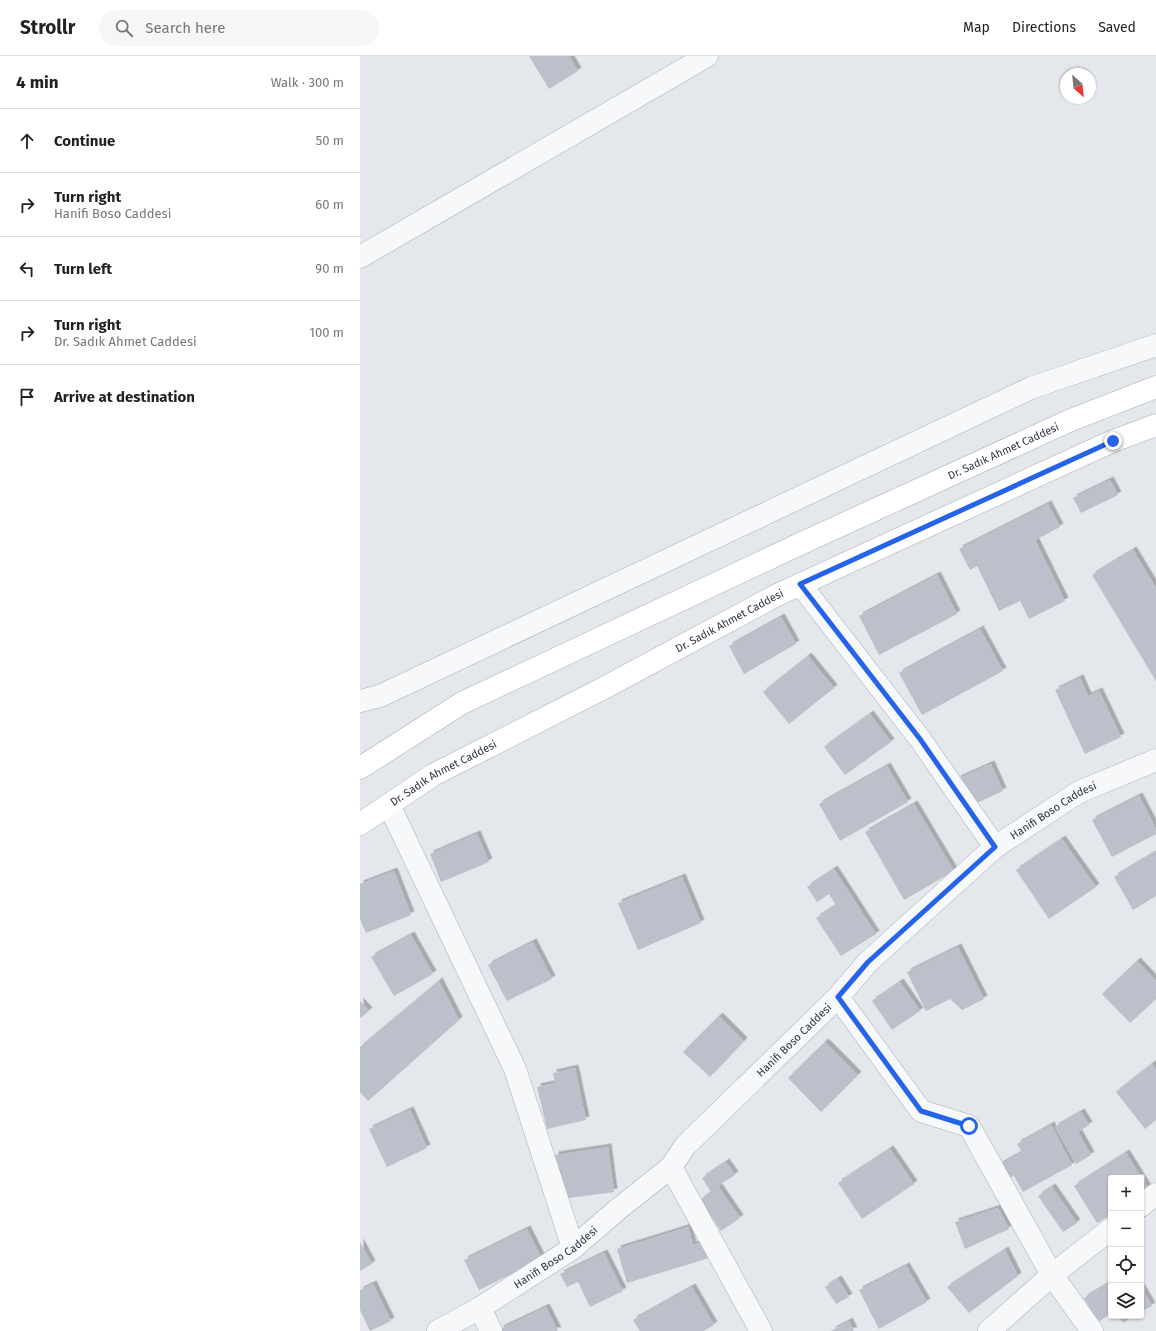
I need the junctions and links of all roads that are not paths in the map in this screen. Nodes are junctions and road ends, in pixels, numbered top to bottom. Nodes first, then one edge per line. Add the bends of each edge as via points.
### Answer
1 (707, 56) edge
2 (360, 257) edge
3 (1156, 345) edge
4 (1156, 387) edge
5 (1156, 425) edge
6 (800, 584) junction
7 (360, 701) edge
8 (1156, 760) edge
9 (360, 768) edge
10 (389, 804) junction
11 (360, 824) edge
12 (995, 847) junction
13 (838, 997) junction
14 (670, 1167) junction
15 (1156, 1194) edge
16 (1144, 1204) edge
17 (1108, 1231) edge
18 (573, 1248) junction
19 (1052, 1275) junction
20 (480, 1308) junction
21 (438, 1331) edge
22 (491, 1331) edge
23 (761, 1331) edge
24 (989, 1331) edge
25 (1092, 1331) edge

1 - 2 street
3 - 7 street via 1031,388 387,692
4 - 9 street, Dr. Sadık Ahmet Caddesi via 1071,420 802,542 462,703
5 - 6 street, Dr. Sadık Ahmet Caddesi via 1113,441
6 - 10 street, Dr. Sadık Ahmet Caddesi via 433,775
6 - 12 street via 920,739
8 - 12 street, Hanifi Boso Caddesi via 1079,792
10 - 11 street, Dr. Sadık Ahmet Caddesi
10 - 18 street via 514,1069
12 - 13 street, Hanifi Boso Caddesi via 868,962
13 - 14 street, Hanifi Boso Caddesi via 685,1146
13 - 19 street via 921,1111 969,1126
14 - 18 street, Hanifi Boso Caddesi
14 - 23 street
15 - 16 street
17 - 19 street
18 - 20 street, Hanifi Boso Caddesi
19 - 24 street
19 - 25 street
20 - 21 street, Hanifi Boso Caddesi
20 - 22 street

